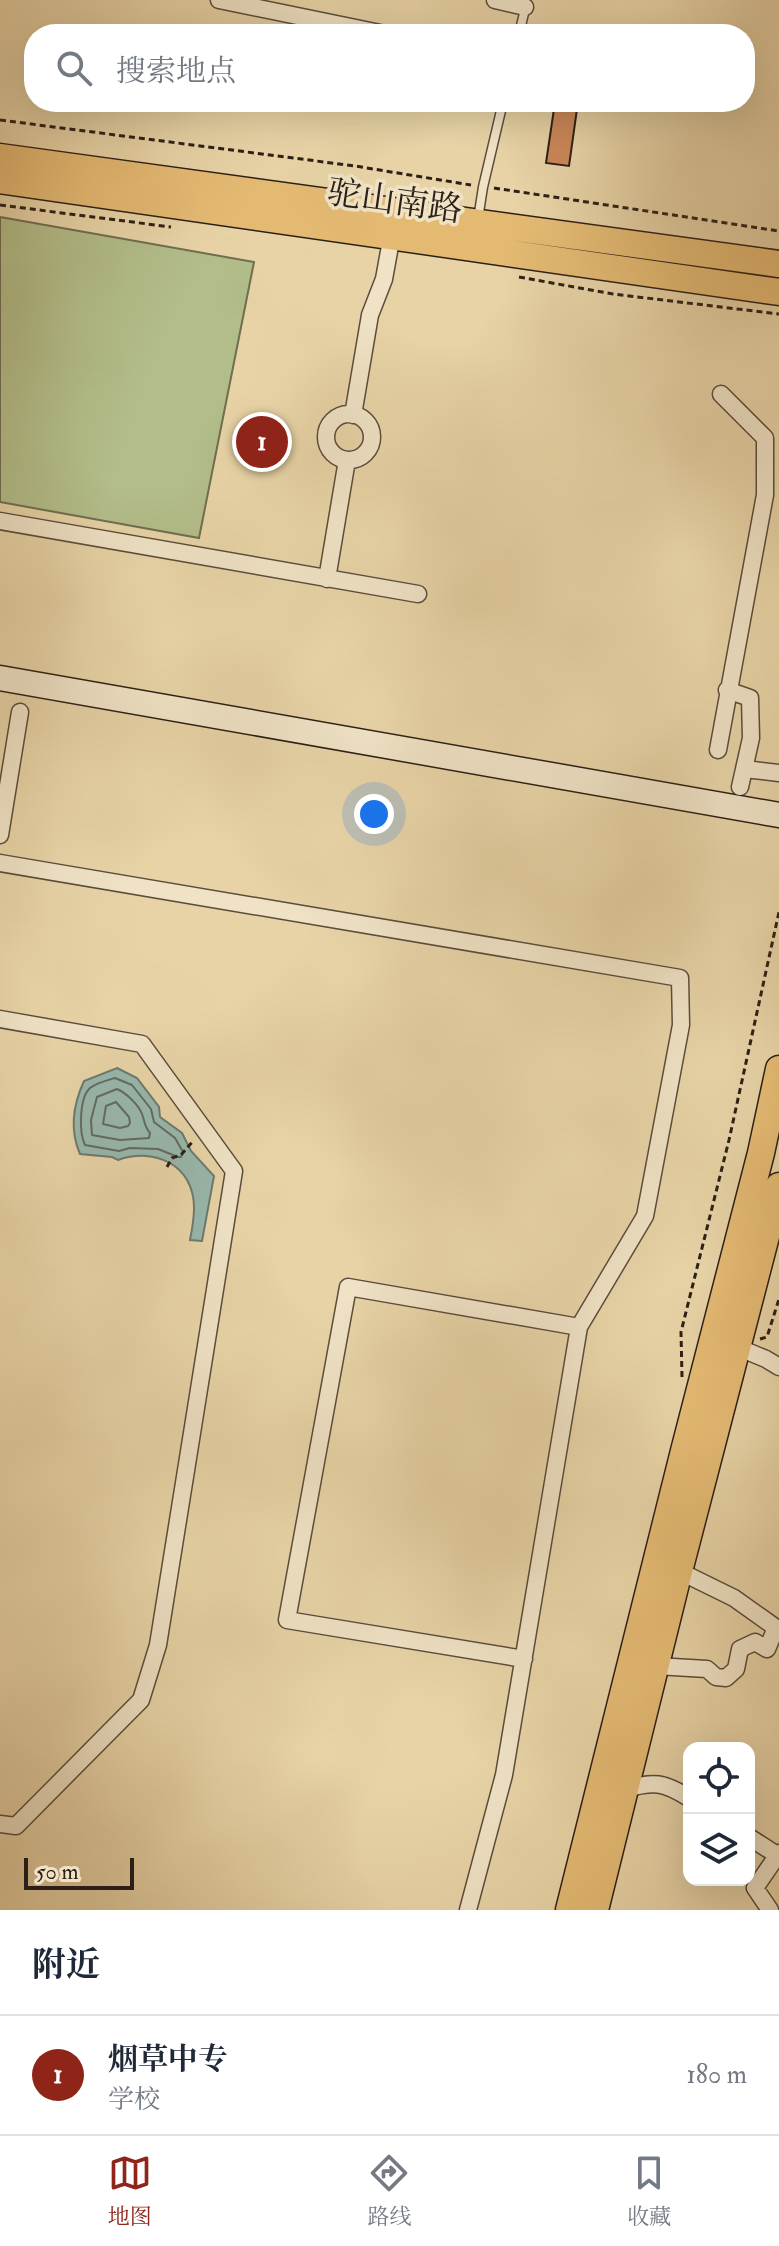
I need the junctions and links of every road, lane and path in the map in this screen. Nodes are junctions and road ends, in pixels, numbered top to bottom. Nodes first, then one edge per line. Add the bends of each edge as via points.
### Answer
1 (219, 0) edge
2 (495, 0) edge
3 (526, 3) edge
4 (336, 24) edge
5 (521, 24) edge
6 (501, 112) edge
7 (0, 120) edge
8 (0, 157) edge
9 (0, 180) edge
10 (483, 187) junction
11 (779, 231) edge
12 (392, 235) junction
13 (476, 235) junction
14 (779, 264) edge
15 (779, 292) edge
16 (721, 394) dead end
17 (353, 415) junction
18 (347, 460) junction
19 (0, 521) edge
20 (327, 579) junction
21 (418, 594) dead end
22 (0, 678) edge
23 (727, 690) junction
24 (20, 712) dead end
25 (718, 750) dead end
26 (745, 769) junction
27 (779, 773) edge
28 (740, 787) dead end
29 (779, 815) edge
30 (0, 835) edge
31 (0, 863) edge
32 (779, 912) edge
33 (0, 1019) edge
34 (779, 1069) edge
35 (203, 1128) junction
36 (167, 1167) dead end
37 (779, 1186) edge
38 (579, 1327) junction
39 (737, 1347) junction
40 (779, 1367) edge
41 (682, 1376) dead end
42 (679, 1571) junction
43 (778, 1629) edge
44 (524, 1659) junction
45 (656, 1666) junction
46 (625, 1789) junction
47 (683, 1794) edge
48 (0, 1824) edge
49 (755, 1841) edge
50 (778, 1854) edge
51 (468, 1910) edge
52 (569, 1910) edge
53 (595, 1910) edge
54 (770, 1910) edge

1 - 4 street
2 - 3 street
3 - 5 lane
6 - 10 lane
7 - 10 path
8 - 13 main road, 驼山南路
9 - 12 main road, 驼山南路
10 - 11 path
10 - 13 lane
12 - 13 main road, 驼山南路
12 - 17 street via 370,315
13 - 14 main road, 驼山南路
13 - 15 main road, 驼山南路
16 - 23 street via 765,438 765,495
17 - 18 street via 366,421 372,443 364,456
17 - 18 street via 338,417 327,436 335,456
18 - 20 street
19 - 20 street
20 - 21 street
22 - 29 street
23 - 25 street
23 - 26 street via 750,698
24 - 30 street
26 - 27 street
26 - 28 street
31 - 38 street via 680,978 681,1025 645,1216
32 - 41 path via 681,1332
33 - 35 street via 142,1044
34 - 52 main road
35 - 36 path
35 - 48 street via 234,1171 158,1645 141,1700 16,1826
37 - 39 main road
38 - 44 street
38 - 44 street via 348,1287 287,1620
39 - 40 street
39 - 42 main road
42 - 43 street via 734,1598
42 - 45 main road
43 - 45 street via 767,1649 755,1642 740,1649 736,1669 726,1678 707,1669
44 - 51 street via 504,1775
45 - 46 main road
46 - 47 street via 646,1783 669,1785
46 - 53 main road
49 - 50 street
50 - 54 street via 755,1888

